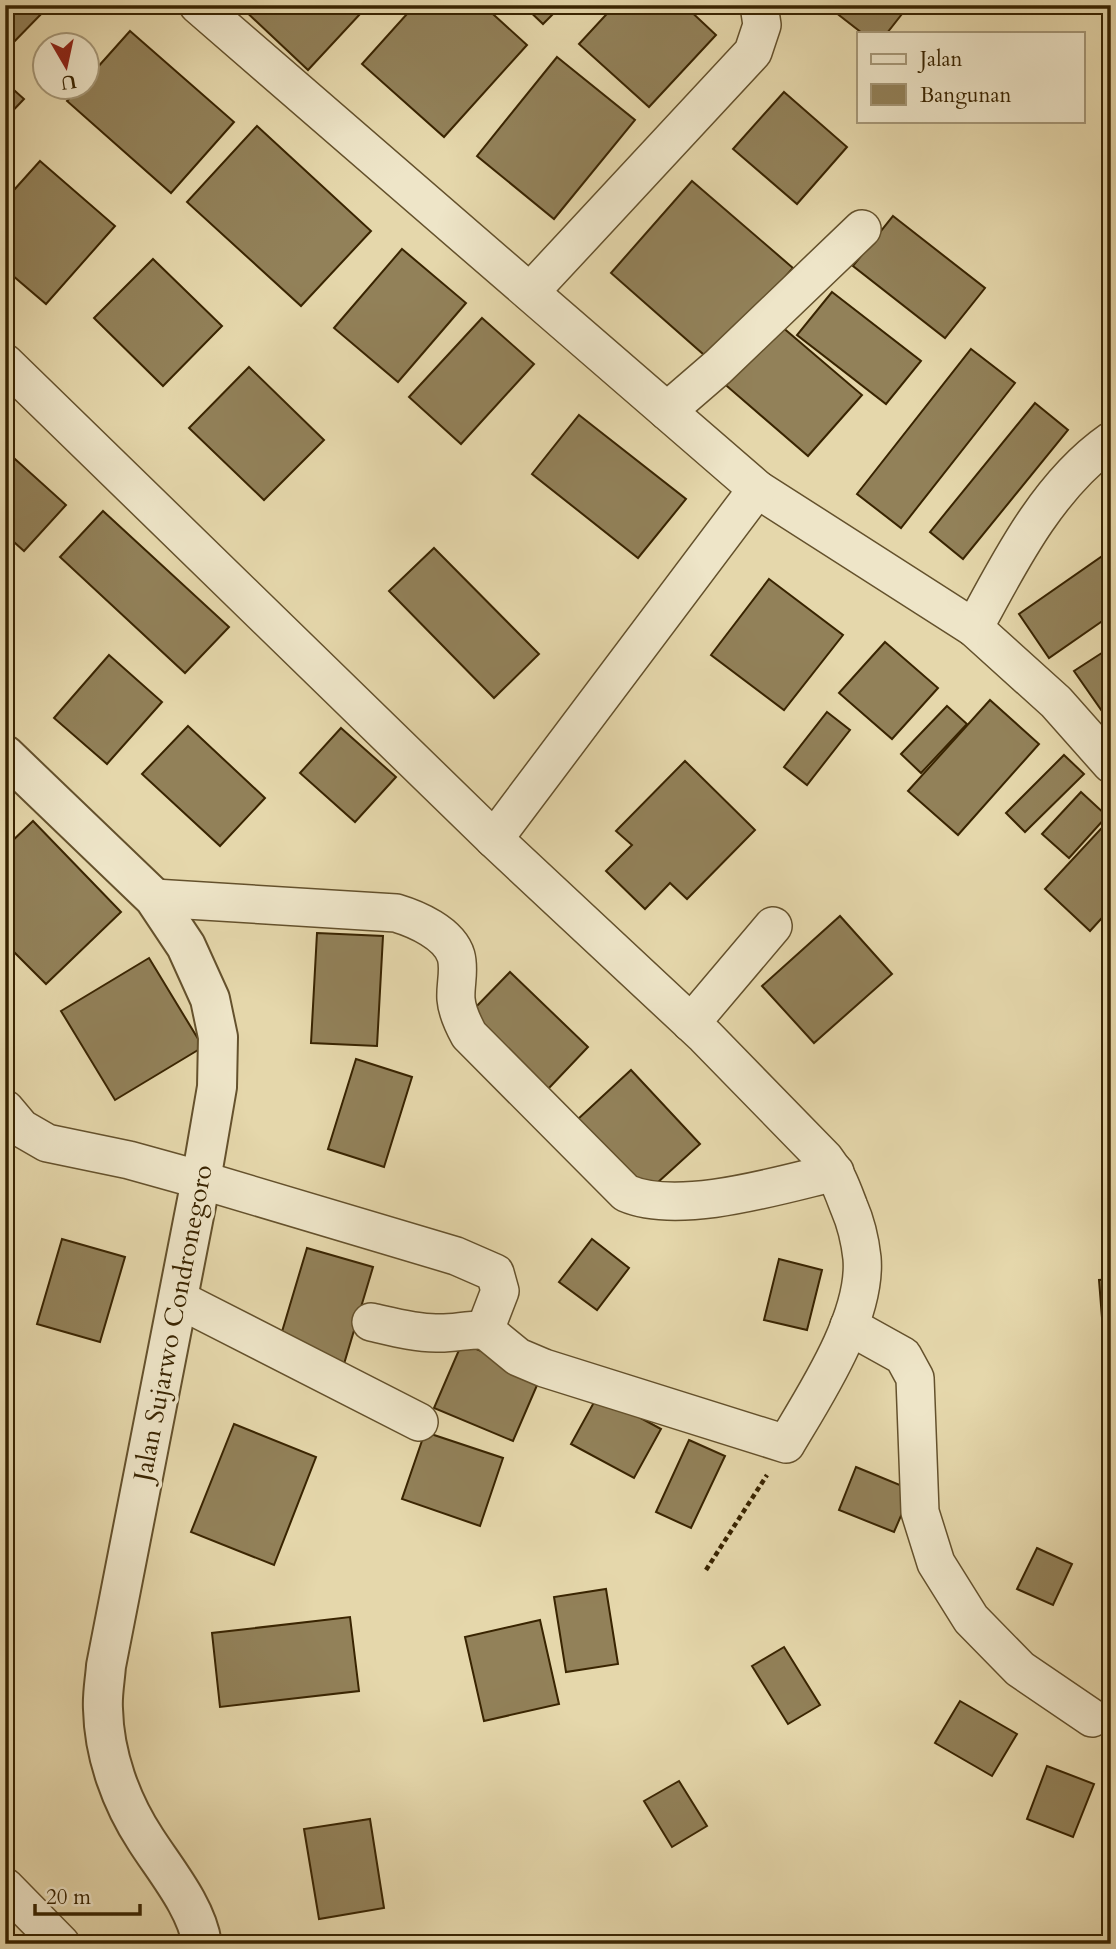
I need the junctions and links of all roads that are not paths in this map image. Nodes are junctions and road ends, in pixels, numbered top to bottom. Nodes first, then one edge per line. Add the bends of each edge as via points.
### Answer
1 (198, 5) edge
2 (759, 5) edge
3 (862, 229) dead end
4 (530, 292) junction
5 (5, 363) edge
6 (667, 411) junction
7 (1111, 441) edge
8 (757, 489) junction
9 (974, 628) junction
10 (5, 755) edge
11 (1111, 764) edge
12 (495, 839) junction
13 (154, 898) junction
14 (773, 926) dead end
15 (691, 1023) junction
16 (5, 1109) edge
17 (835, 1172) junction
18 (201, 1180) junction
19 (178, 1299) junction
20 (371, 1322) dead end
21 (849, 1326) junction
22 (485, 1330) junction
23 (419, 1422) dead end
24 (1092, 1718) dead end
25 (5, 1887) edge
26 (61, 1944) edge
27 (202, 1944) edge

1 - 4 street
2 - 4 street via 762,24 753,52
3 - 6 street
4 - 6 street
5 - 12 street
6 - 8 street
7 - 9 street via 1069,477 1016,551
8 - 9 street
8 - 12 street
9 - 11 street via 1056,702
10 - 13 street, Jalan Sujarwo Condronegoro
12 - 15 street
13 - 17 street via 396,913 419,920 456,954 456,999 469,1035 626,1192 638,1198 699,1200
13 - 18 street, Jalan Sujarwo Condronegoro via 186,947 210,999 218,1037 217,1087
14 - 15 street
15 - 17 street
16 - 18 street via 21,1128 47,1143
17 - 21 street via 856,1224 862,1260
18 - 19 street, Jalan Sujarwo Condronegoro
18 - 22 street via 480,1265 495,1273 500,1291
19 - 23 street
19 - 27 street, Jalan Sujarwo Condronegoro via 106,1666 102,1707 106,1742 124,1801 178,1888
20 - 22 street via 439,1334
21 - 22 street via 786,1444 544,1368 518,1357
21 - 24 street via 903,1356 915,1378 920,1513 936,1563 971,1619 1020,1669
25 - 26 street

